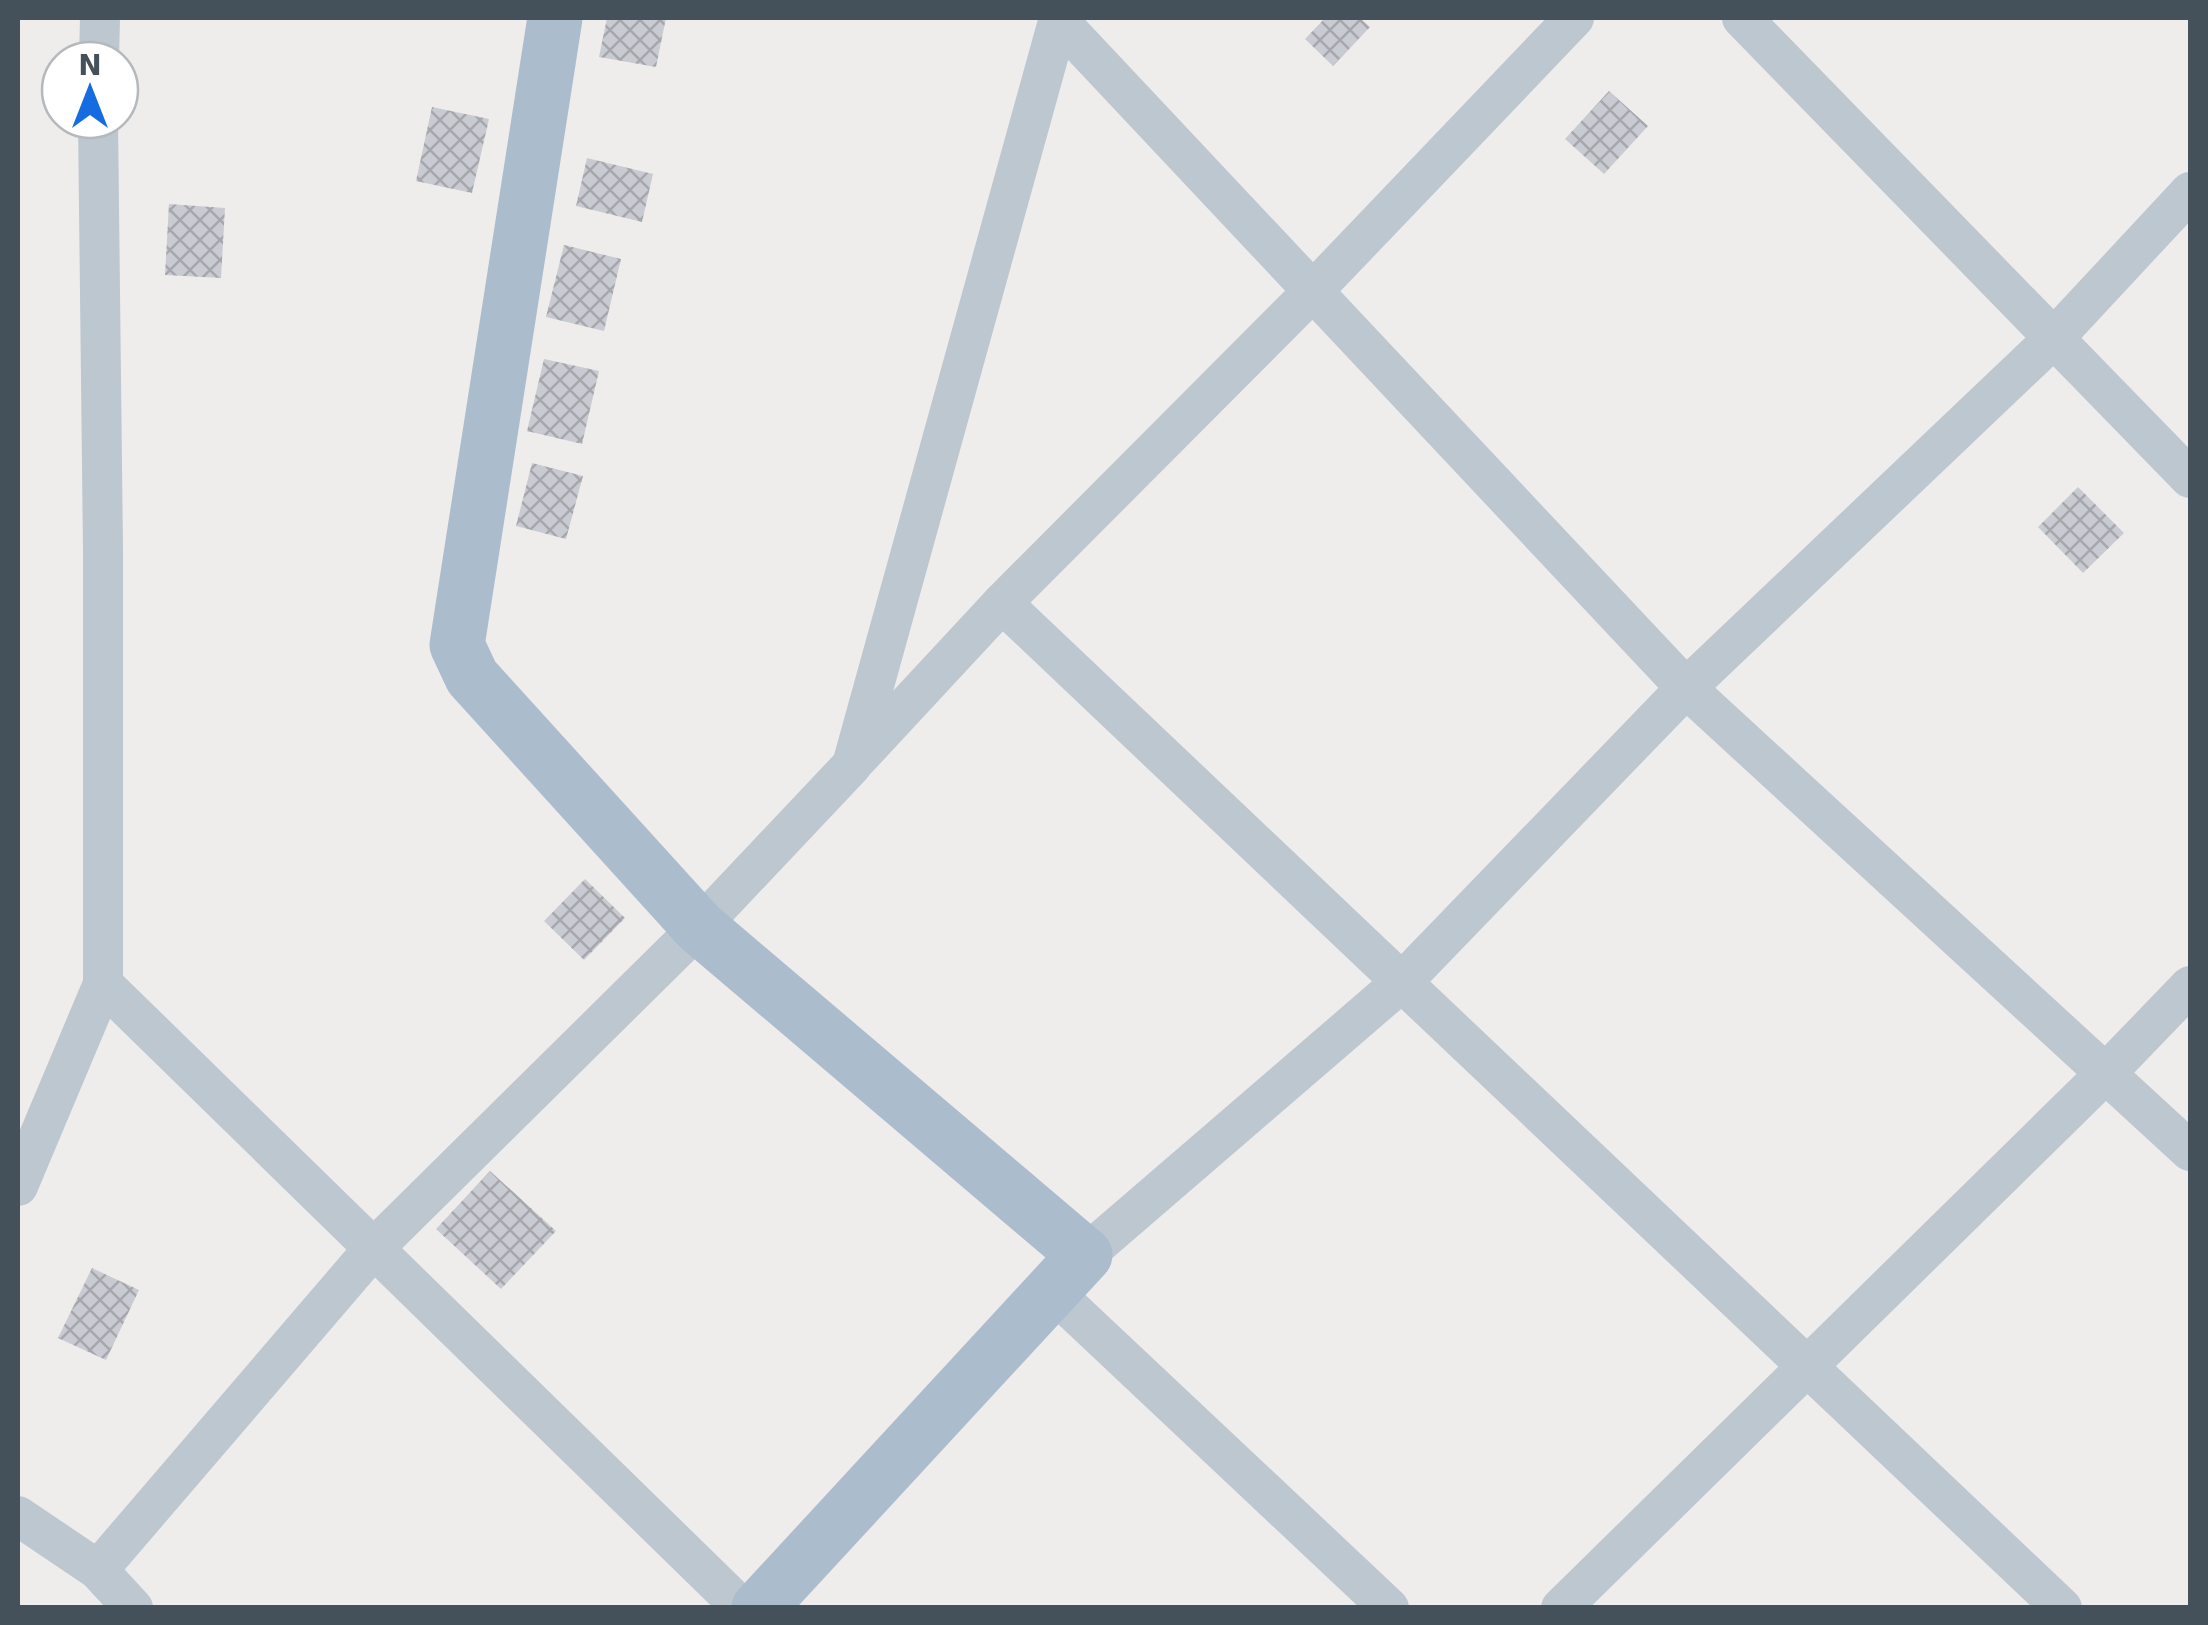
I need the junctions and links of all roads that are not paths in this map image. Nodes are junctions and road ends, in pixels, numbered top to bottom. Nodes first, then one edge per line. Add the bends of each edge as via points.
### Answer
1 (555, 18) edge
2 (1059, 18) edge
3 (1574, 18) edge
4 (1742, 18) edge
5 (98, 140) edge
6 (2190, 192) edge
7 (1313, 291) junction
8 (2054, 338) junction
9 (2190, 478) edge
10 (1002, 603) junction
11 (1686, 688) junction
12 (852, 764) junction
13 (699, 927) junction
14 (1402, 982) junction
15 (104, 984) junction
16 (2190, 986) edge
17 (2108, 1072) junction
18 (2190, 1151) edge
19 (18, 1186) edge
20 (374, 1248) junction
21 (1068, 1273) junction
22 (1806, 1367) junction
23 (18, 1516) edge
24 (98, 1570) junction
25 (133, 1608) edge
26 (742, 1608) edge
27 (759, 1608) edge
28 (1389, 1608) edge
29 (1561, 1608) edge
30 (2062, 1608) edge

1 - 13 main road via 457,645 472,677
2 - 7 street
2 - 12 street
3 - 7 street
4 - 8 street
5 - 15 street
6 - 8 street
7 - 10 street
7 - 11 street
8 - 9 street
8 - 11 street
10 - 12 street
10 - 14 street
11 - 14 street
11 - 17 street
12 - 13 street
13 - 20 street
13 - 21 main road
14 - 21 street
14 - 22 street
15 - 19 street
15 - 20 street
16 - 17 street
17 - 18 street
17 - 22 street
20 - 24 street
20 - 26 street
21 - 27 main road
21 - 28 street
22 - 29 street
22 - 30 street
23 - 24 street
24 - 25 street

